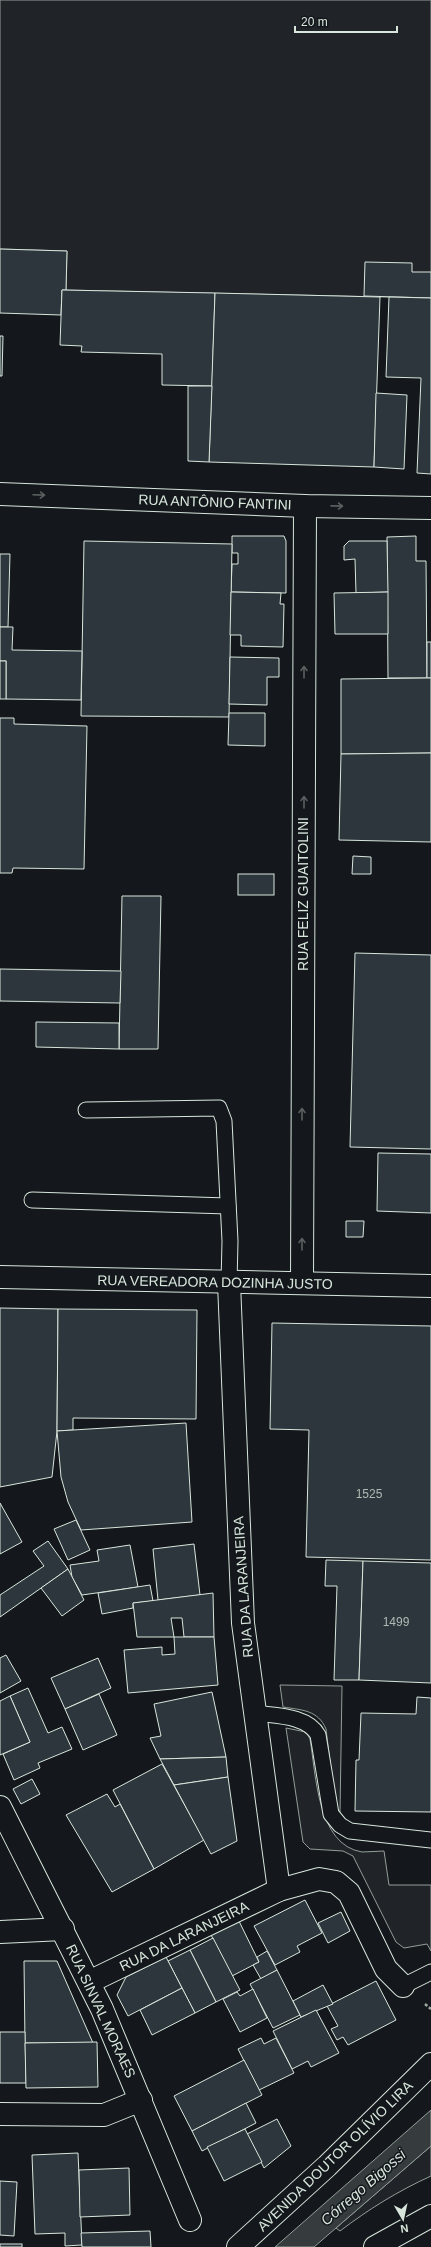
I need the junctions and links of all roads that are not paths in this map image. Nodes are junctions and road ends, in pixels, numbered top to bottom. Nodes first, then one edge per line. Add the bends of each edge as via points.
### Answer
1 (0, 494) edge
2 (305, 506) junction
3 (431, 508) edge
4 (86, 1110) dead end
5 (32, 1200) dead end
6 (228, 1206) junction
7 (0, 1277) edge
8 (228, 1283) junction
9 (302, 1283) junction
10 (431, 1286) edge
11 (255, 1713) junction
12 (0, 1807) edge
13 (431, 1840) edge
14 (279, 1890) junction
15 (63, 1929) junction
16 (0, 1932) edge
17 (431, 1972) edge
18 (89, 1982) junction
19 (403, 1986) joint
20 (431, 2064) edge
21 (141, 2100) junction
22 (0, 2114) edge
23 (431, 2216) edge
24 (190, 2220) dead end
25 (431, 2231) edge
26 (238, 2247) edge
27 (375, 2247) edge
28 (379, 2247) edge

1 -> 2 street, RUA ANTÔNIO FANTINI
2 -> 3 street, RUA ANTÔNIO FANTINI
9 -> 2 street, RUA FELIZ GUAITOLINI
4 - 6 lane via 218,1108 224,1121
5 - 6 lane
6 - 8 lane
7 - 8 street, RUA VEREADORA DOZINHA JUSTO
8 - 9 street, RUA VEREADORA DOZINHA JUSTO
8 - 11 street, RUA DA LARANJEIRA via 243,1623
9 - 10 street, RUA VEREADORA DOZINHA JUSTO
11 - 13 lane via 301,1721 315,1729 331,1814 340,1825 350,1831
11 - 14 street, RUA DA LARANJEIRA
12 - 15 street, RUA SINVAL MORAES
14 - 18 street, RUA DA LARANJEIRA
14 - 19 street, RUA DA LARANJEIRA via 319,1879 336,1882 349,1893 386,1969
15 - 16 street
15 - 18 street, RUA SINVAL MORAES
17 - 19 lane
18 - 21 street, RUA SINVAL MORAES
20 - 26 street, AVENIDA DOUTOR OLÍVIO LIRA via 327,2166
21 - 22 street via 104,2116
21 - 24 street, RUA SINVAL MORAES
23 - 27 street
25 - 28 street

